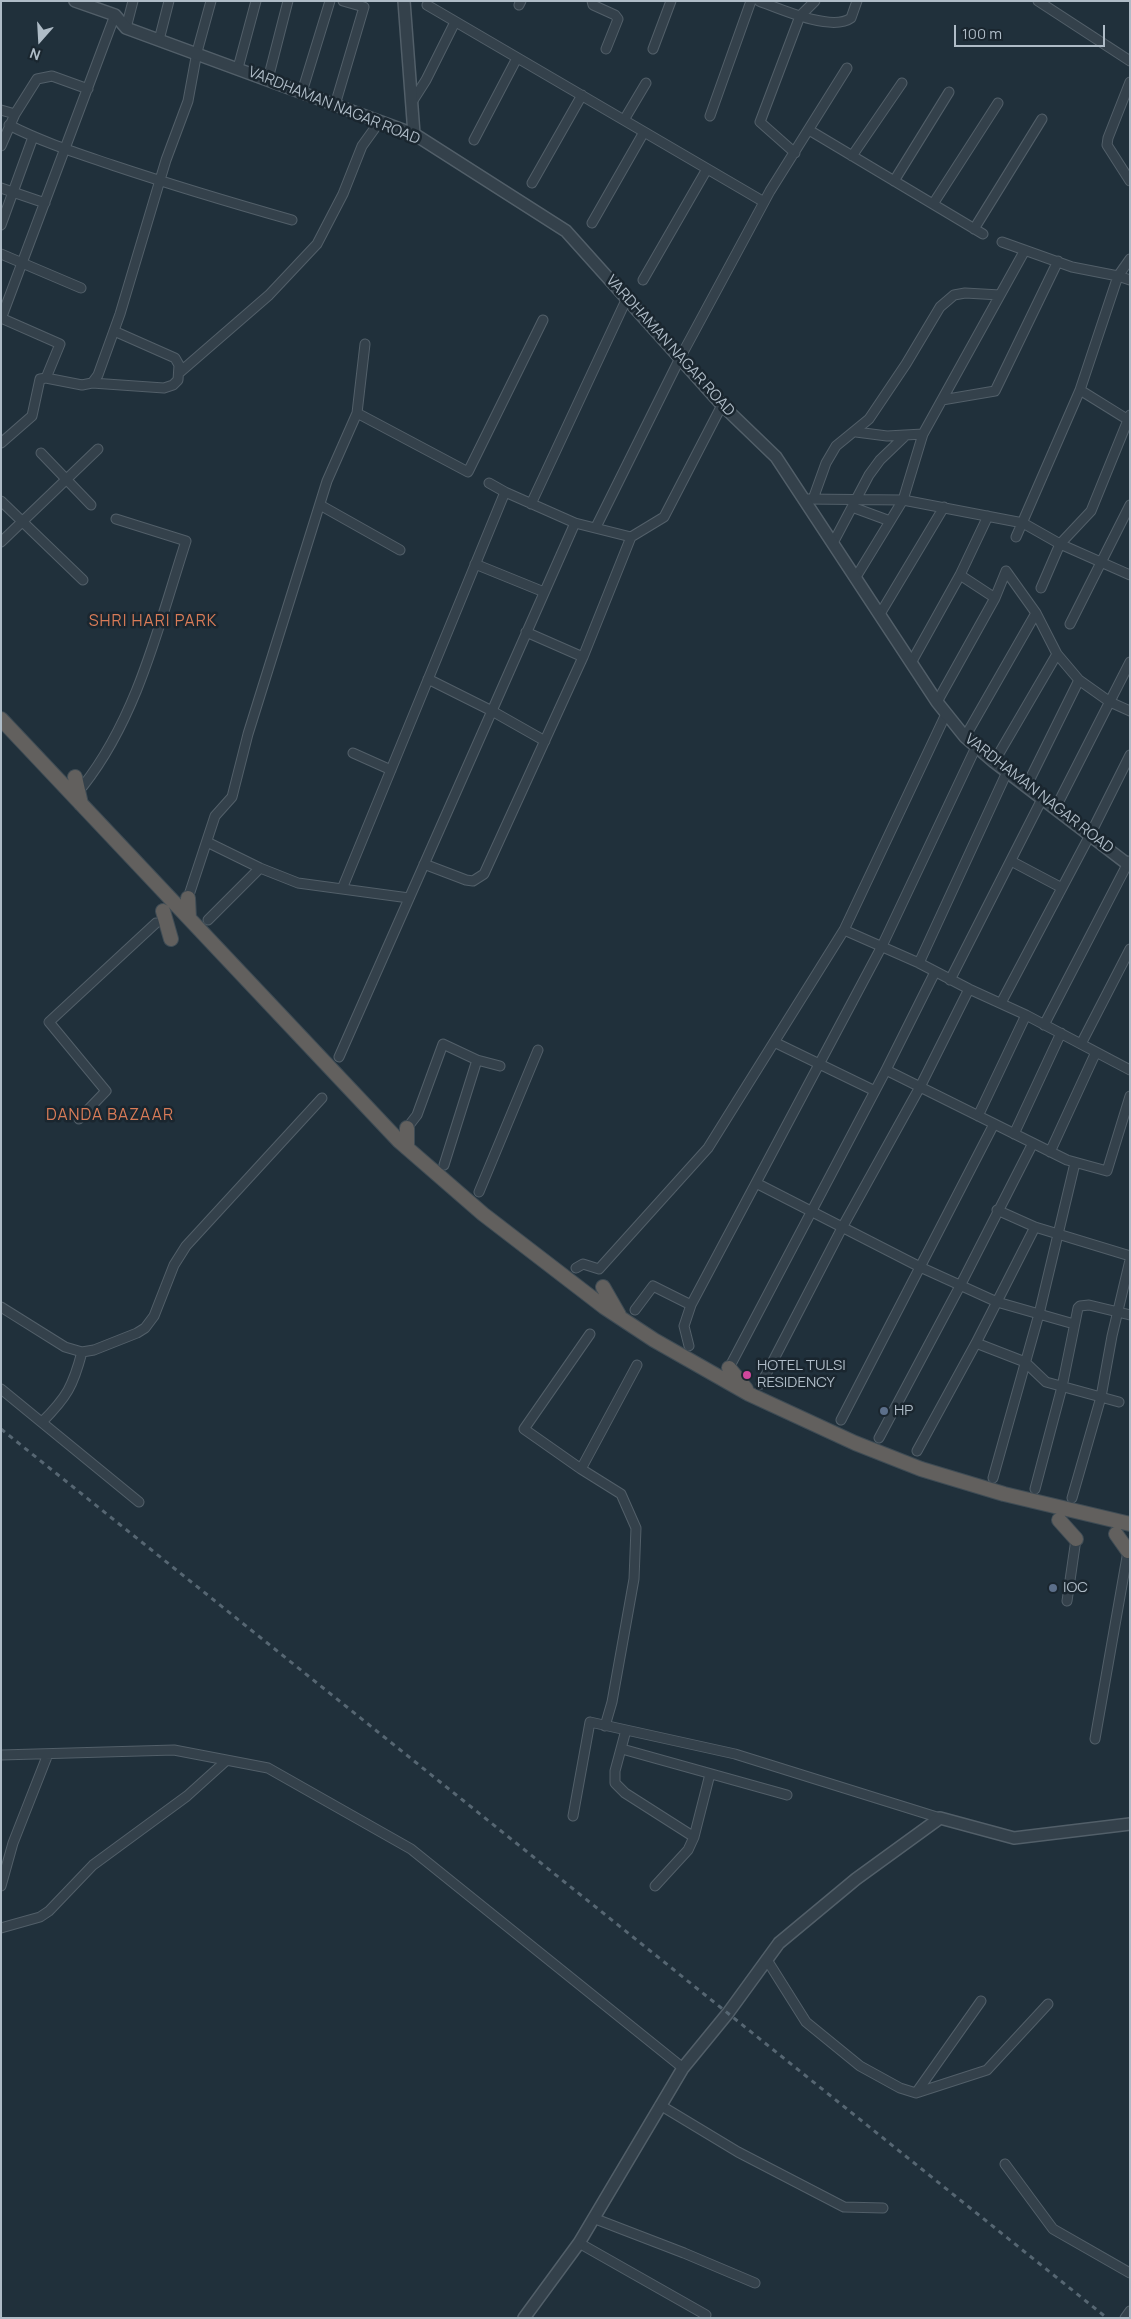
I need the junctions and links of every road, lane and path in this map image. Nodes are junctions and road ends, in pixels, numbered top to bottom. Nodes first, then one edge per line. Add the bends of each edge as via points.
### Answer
1 (76, 1) edge
2 (133, 1) edge
3 (169, 1) edge
4 (211, 1) edge
5 (256, 1) edge
6 (288, 1) edge
7 (330, 1) edge
8 (404, 1) edge
9 (592, 1) edge
10 (671, 1) edge
11 (751, 1) edge
12 (759, 1) edge
13 (816, 1) edge
14 (857, 1) edge
15 (1038, 1) edge
16 (347, 2) edge
17 (427, 5) dead end
18 (115, 15) junction
19 (800, 16) junction
20 (455, 22) junction
21 (126, 28) junction
22 (159, 40) junction
23 (606, 49) dead end
24 (653, 49) dead end
25 (197, 52) junction
26 (517, 58) junction
27 (1130, 61) edge
28 (238, 68) junction
29 (847, 68) dead end
30 (268, 79) junction
31 (1130, 82) edge
32 (646, 83) dead end
33 (902, 83) dead end
34 (88, 88) junction
35 (302, 92) junction
36 (949, 92) dead end
37 (582, 95) junction
38 (412, 102) junction
39 (998, 103) dead end
40 (336, 105) junction
41 (1126, 106) edge
42 (1, 110) edge
43 (15, 114) junction
44 (710, 116) dead end
45 (1042, 119) dead end
46 (624, 120) junction
47 (380, 121) junction
48 (9, 125) junction
49 (809, 130) junction
50 (644, 132) junction
51 (414, 134) junction
52 (33, 137) junction
53 (474, 140) dead end
54 (1, 146) edge
55 (65, 149) junction
56 (795, 153) junction
57 (852, 156) junction
58 (707, 169) junction
59 (160, 181) junction
60 (894, 181) junction
61 (1130, 181) edge
62 (532, 183) dead end
63 (1, 188) edge
64 (13, 192) junction
65 (764, 202) junction
66 (45, 203) junction
67 (932, 204) junction
68 (292, 220) dead end
69 (592, 223) dead end
70 (1, 225) edge
71 (974, 229) junction
72 (983, 234) dead end
73 (1002, 242) dead end
74 (1025, 250) junction
75 (1, 254) edge
76 (1130, 259) edge
77 (1058, 261) junction
78 (23, 262) junction
79 (1118, 276) junction
80 (643, 280) dead end
81 (1130, 280) edge
82 (81, 288) dead end
83 (1000, 295) junction
84 (627, 298) junction
85 (1, 318) edge
86 (543, 320) dead end
87 (114, 331) junction
88 (364, 344) dead end
89 (680, 358) junction
90 (180, 373) junction
91 (46, 378) junction
92 (92, 383) junction
93 (1080, 390) junction
94 (942, 400) junction
95 (722, 405) junction
96 (357, 412) junction
97 (1129, 419) edge
98 (856, 432) junction
99 (923, 434) junction
100 (905, 436) junction
101 (1, 443) edge
102 (98, 449) dead end
103 (41, 453) dead end
104 (65, 480) junction
105 (489, 483) dead end
106 (505, 492) junction
107 (808, 499) junction
108 (903, 500) junction
109 (1, 501) edge
110 (854, 503) junction
111 (531, 504) junction
112 (91, 505) dead end
113 (320, 505) junction
114 (1130, 505) edge
115 (944, 507) junction
116 (988, 516) junction
117 (116, 519) dead end
118 (890, 521) junction
119 (21, 522) junction
120 (574, 523) junction
121 (1023, 523) junction
122 (596, 527) junction
123 (631, 537) junction
124 (1016, 538) dead end
125 (1, 542) edge
126 (833, 543) junction
127 (1060, 544) junction
128 (400, 550) dead end
129 (1102, 562) junction
130 (475, 564) junction
131 (960, 575) junction
132 (1130, 575) edge
133 (856, 577) junction
134 (83, 580) dead end
135 (1041, 588) dead end
136 (544, 592) junction
137 (995, 598) junction
138 (880, 614) junction
139 (1036, 614) junction
140 (1070, 624) dead end
141 (526, 632) junction
142 (1057, 654) junction
143 (583, 657) junction
144 (1130, 662) edge
145 (911, 663) junction
146 (428, 679) junction
147 (1079, 680) junction
148 (937, 702) junction
149 (1110, 702) junction
150 (492, 711) junction
151 (1130, 711) edge
152 (946, 714) junction
153 (1, 719) edge
154 (964, 737) junction
155 (546, 741) junction
156 (976, 747) junction
157 (353, 753) dead end
158 (1130, 755) edge
159 (994, 762) junction
160 (391, 770) junction
161 (1007, 772) junction
162 (79, 782) joint
163 (1026, 787) junction
164 (1042, 799) junction
165 (82, 804) junction
166 (1055, 808) junction
167 (1090, 835) junction
168 (207, 842) junction
169 (1011, 861) junction
170 (1129, 863) edge
171 (424, 864) junction
172 (260, 868) junction
173 (1062, 888) junction
174 (342, 889) junction
175 (188, 898) joint
176 (410, 898) junction
177 (159, 917) joint
178 (189, 918) junction
179 (208, 920) dead end
180 (844, 930) junction
181 (171, 939) dead end
182 (882, 946) junction
183 (1130, 949) edge
184 (919, 963) junction
185 (1126, 967) edge
186 (934, 972) junction
187 (950, 980) junction
188 (968, 989) junction
189 (1001, 1003) junction
190 (1026, 1015) junction
191 (1044, 1024) junction
192 (1061, 1034) junction
193 (774, 1042) junction
194 (1081, 1044) junction
195 (538, 1050) dead end
196 (1096, 1052) junction
197 (339, 1057) dead end
198 (476, 1060) junction
199 (819, 1065) junction
200 (500, 1066) dead end
201 (886, 1070) junction
202 (1130, 1070) edge
203 (920, 1087) junction
204 (875, 1091) junction
205 (1130, 1096) edge
206 (322, 1098) dead end
207 (978, 1116) junction
208 (79, 1119) dead end
209 (994, 1124) junction
210 (407, 1128) joint
211 (1014, 1134) junction
212 (1033, 1143) junction
213 (407, 1148) junction
214 (1050, 1152) junction
215 (1075, 1163) junction
216 (444, 1166) dead end
217 (756, 1183) junction
218 (479, 1192) dead end
219 (811, 1210) junction
220 (997, 1210) junction
221 (843, 1226) junction
222 (1035, 1227) junction
223 (1057, 1235) junction
224 (1130, 1258) edge
225 (920, 1267) junction
226 (576, 1268) dead end
227 (960, 1286) junction
228 (603, 1287) dead end
229 (997, 1302) junction
230 (691, 1305) junction
231 (1, 1307) edge
232 (635, 1310) dead end
233 (1118, 1311) junction
234 (1039, 1314) junction
235 (1130, 1315) edge
236 (620, 1318) junction
237 (1074, 1324) junction
238 (590, 1334) dead end
239 (976, 1343) junction
240 (689, 1346) dead end
241 (82, 1352) junction
242 (1025, 1362) junction
243 (637, 1365) dead end
244 (729, 1368) joint
245 (760, 1384) dead end
246 (1062, 1387) junction
247 (1, 1389) edge
248 (750, 1394) junction
249 (1101, 1397) junction
250 (1119, 1402) dead end
251 (841, 1420) dead end
252 (42, 1422) junction
253 (879, 1438) dead end
254 (917, 1451) dead end
255 (581, 1470) junction
256 (993, 1478) dead end
257 (1035, 1490) dead end
258 (1072, 1498) dead end
259 (139, 1502) dead end
260 (1059, 1520) dead end
261 (1123, 1527) edge
262 (1076, 1539) joint
263 (1128, 1551) joint
264 (1067, 1601) dead end
265 (605, 1726) junction
266 (626, 1730) junction
267 (1095, 1739) dead end
268 (622, 1749) junction
269 (48, 1754) junction
270 (1, 1755) edge
271 (228, 1760) junction
272 (710, 1774) junction
273 (787, 1795) dead end
274 (572, 1816) dead end
275 (940, 1818) junction
276 (1130, 1824) edge
277 (694, 1836) junction
278 (1, 1886) edge
279 (655, 1886) dead end
280 (1, 1928) edge
281 (766, 1960) junction
282 (981, 2001) dead end
283 (1048, 2004) dead end
284 (683, 2068) junction
285 (916, 2093) junction
286 (660, 2105) junction
287 (1005, 2164) dead end
288 (883, 2208) dead end
289 (593, 2218) junction
290 (579, 2243) junction
291 (1130, 2272) edge
292 (755, 2283) dead end
293 (1130, 2310) edge
294 (706, 2315) dead end
295 (524, 2318) edge
296 (1124, 2318) edge

1 - 18 street
2 - 21 street
3 - 22 street
4 - 25 street
5 - 28 street
6 - 30 street
7 - 35 street
8 - 38 street
9 - 23 street via 593,5 618,19
10 - 24 street
11 - 44 street
12 - 19 street
13 - 19 street
14 - 19 street via 851,18 845,23
15 - 27 street
16 - 40 street via 364,7
17 - 20 street
18 - 21 street, VARDHAMAN NAGAR ROAD
18 - 34 street
19 - 56 street via 760,122
20 - 26 street
20 - 38 street
21 - 22 street, VARDHAMAN NAGAR ROAD
22 - 25 street, VARDHAMAN NAGAR ROAD
25 - 28 street, VARDHAMAN NAGAR ROAD
25 - 59 street via 188,101
26 - 37 street
26 - 53 street
28 - 30 street, VARDHAMAN NAGAR ROAD
29 - 49 street
30 - 35 street, VARDHAMAN NAGAR ROAD
31 - 41 street
32 - 46 street
33 - 57 street
34 - 43 street via 52,76 42,76 34,82
34 - 55 street
35 - 40 street, VARDHAMAN NAGAR ROAD
36 - 60 street
37 - 46 street
37 - 62 street
38 - 51 street
39 - 67 street
40 - 47 street, VARDHAMAN NAGAR ROAD
41 - 61 street via 1107,145
42 - 43 street
43 - 48 street
45 - 71 street
46 - 50 street
47 - 51 street, VARDHAMAN NAGAR ROAD
47 - 90 street via 362,146 343,194 316,244 269,295
48 - 52 street
48 - 54 street
49 - 56 street
49 - 57 street
50 - 58 street
50 - 69 street
51 - 84 street, VARDHAMAN NAGAR ROAD via 566,231
52 - 55 street
52 - 64 street
55 - 59 street
55 - 66 street
56 - 65 street
57 - 60 street
58 - 65 street
58 - 80 street
59 - 68 street
59 - 87 street
60 - 67 street
63 - 64 street
64 - 66 street
64 - 70 street
65 - 89 street
66 - 78 street
67 - 71 street
71 - 72 street
73 - 74 street
74 - 77 street
74 - 83 street
75 - 78 street
76 - 79 street
77 - 79 street
77 - 94 street via 995,390
78 - 82 street
78 - 85 street
79 - 81 street
79 - 93 street
83 - 94 street
83 - 98 street via 954,295 940,306 880,403
84 - 89 street, VARDHAMAN NAGAR ROAD
84 - 111 street
85 - 91 street via 60,344
86 - 96 street via 468,472
87 - 90 street via 175,358
87 - 92 street
88 - 96 street
89 - 95 street, VARDHAMAN NAGAR ROAD
89 - 122 street
90 - 92 street via 173,385 164,388
91 - 92 street via 82,385
91 - 101 street via 40,379 32,416
93 - 97 street
93 - 121 street
94 - 99 street
95 - 107 street, VARDHAMAN NAGAR ROAD via 776,457
95 - 123 street via 664,517
96 - 113 street
97 - 127 street via 1091,511
98 - 100 street
98 - 107 street via 836,446
99 - 100 street
99 - 108 street
100 - 110 street via 880,460
102 - 104 street
103 - 104 street
104 - 112 street
104 - 119 street
105 - 106 street
106 - 111 street
106 - 130 street
107 - 110 street
107 - 126 street, VARDHAMAN NAGAR ROAD
108 - 110 street
108 - 115 street
108 - 118 street
109 - 119 street
110 - 118 street
110 - 126 street
111 - 120 street
113 - 128 street
113 - 168 street via 248,734 232,797 215,816
114 - 129 street
115 - 116 street
115 - 138 street
116 - 121 street
116 - 131 street
117 - 162 street via 186,541 137,691 98,768
118 - 133 street
119 - 125 street
119 - 134 street
120 - 122 street
120 - 136 street
121 - 124 street
121 - 127 street
122 - 123 street
123 - 143 street
126 - 133 street, VARDHAMAN NAGAR ROAD
127 - 129 street
127 - 135 street
129 - 132 street
129 - 140 street
130 - 136 street
130 - 146 street
131 - 137 street
131 - 145 street
133 - 138 street, VARDHAMAN NAGAR ROAD
136 - 141 street
137 - 139 street via 1006,571
137 - 148 street
138 - 145 street, VARDHAMAN NAGAR ROAD
139 - 142 street
139 - 154 street
141 - 143 street
141 - 150 street
142 - 147 street
142 - 159 street
143 - 155 street
144 - 149 street
145 - 148 street, VARDHAMAN NAGAR ROAD
146 - 150 street
146 - 160 street
147 - 149 street
147 - 163 street
148 - 152 street, VARDHAMAN NAGAR ROAD
149 - 151 street
149 - 166 street
150 - 155 street
150 - 171 street
152 - 154 street, VARDHAMAN NAGAR ROAD
152 - 180 street
153 - 165 highway
154 - 156 street, VARDHAMAN NAGAR ROAD
155 - 171 street via 480,878 466,880
156 - 159 street, VARDHAMAN NAGAR ROAD
156 - 182 street
157 - 160 street
158 - 167 street
159 - 161 street, VARDHAMAN NAGAR ROAD
160 - 174 street
161 - 163 street, VARDHAMAN NAGAR ROAD
161 - 184 street
162 - 165 highway
163 - 164 street, VARDHAMAN NAGAR ROAD
164 - 166 street, VARDHAMAN NAGAR ROAD
164 - 169 street
165 - 178 highway
166 - 167 street, VARDHAMAN NAGAR ROAD
167 - 170 street, VARDHAMAN NAGAR ROAD
167 - 173 street
168 - 172 street
168 - 175 street
169 - 173 street
169 - 187 street
170 - 191 street
171 - 176 street
172 - 174 street via 298,883
172 - 179 street
173 - 189 street
174 - 176 street
175 - 178 highway
176 - 197 street
177 - 181 highway
177 - 208 street via 49,1022 106,1091
178 - 213 highway
180 - 182 street
180 - 193 street
182 - 184 street
182 - 199 street
183 - 185 street
184 - 186 street
185 - 194 street
186 - 187 street
186 - 201 street
187 - 188 street
188 - 189 street
188 - 203 street
189 - 190 street
190 - 191 street
190 - 207 street
191 - 192 street
192 - 194 street
192 - 211 street
193 - 199 street
193 - 226 street via 708,1148 599,1269 583,1264
194 - 196 street
195 - 218 street
196 - 202 street
196 - 214 street
198 - 200 street
198 - 210 street via 443,1044 417,1115
198 - 216 street
199 - 204 street
199 - 217 street
201 - 203 street
201 - 204 street
203 - 207 street
203 - 221 street
204 - 219 street
205 - 215 street via 1107,1171
206 - 241 street via 186,1246 167,1280 154,1316 145,1328
207 - 209 street
209 - 211 street
209 - 225 street
210 - 213 highway
211 - 212 street
212 - 214 street
212 - 220 street
213 - 236 highway via 530,1252
214 - 215 street
215 - 223 street
217 - 219 street
217 - 230 street
219 - 221 street
219 - 244 street
220 - 222 street
220 - 227 street
221 - 225 street
221 - 245 street
222 - 223 street
222 - 229 street
223 - 224 street
223 - 234 street
224 - 233 street
225 - 227 street
225 - 251 street
227 - 229 street
227 - 253 street
228 - 236 highway
229 - 234 street
229 - 239 street
230 - 232 street via 653,1286
230 - 240 street via 684,1326
231 - 241 street via 65,1347
233 - 235 street
233 - 237 street via 1080,1306
233 - 249 street
234 - 237 street
234 - 242 street
236 - 248 highway
237 - 246 street
238 - 255 street via 524,1429
239 - 242 street
239 - 254 street
241 - 252 street via 72,1387
242 - 246 street via 1046,1382
242 - 256 street
243 - 255 street
244 - 248 highway
246 - 249 street
246 - 257 street
247 - 252 street
248 - 261 highway via 856,1443 922,1469
249 - 250 street
249 - 258 street
252 - 259 street
255 - 265 street via 621,1494 636,1528 634,1579
260 - 262 highway
261 - 263 highway
262 - 264 street
263 - 267 street
265 - 266 street
265 - 274 street via 590,1722
266 - 268 street
266 - 275 street via 735,1754
268 - 272 street
268 - 277 street via 615,1783 625,1793
269 - 270 street
269 - 271 street via 174,1750
269 - 278 street via 13,1843
271 - 280 street via 187,1796 93,1865 50,1912 40,1918
271 - 284 street via 268,1768 411,1849
272 - 273 street
272 - 277 street
275 - 276 street via 1014,1838
275 - 281 street via 856,1879 779,1943
277 - 279 street via 683,1856
281 - 284 street
281 - 285 street via 806,2022 860,2066
282 - 285 street
283 - 285 street via 987,2070
284 - 286 street
286 - 288 street via 738,2152 844,2207
286 - 289 street
287 - 291 street via 1054,2228
289 - 290 street
289 - 292 street
290 - 294 street
290 - 295 street
293 - 296 street

